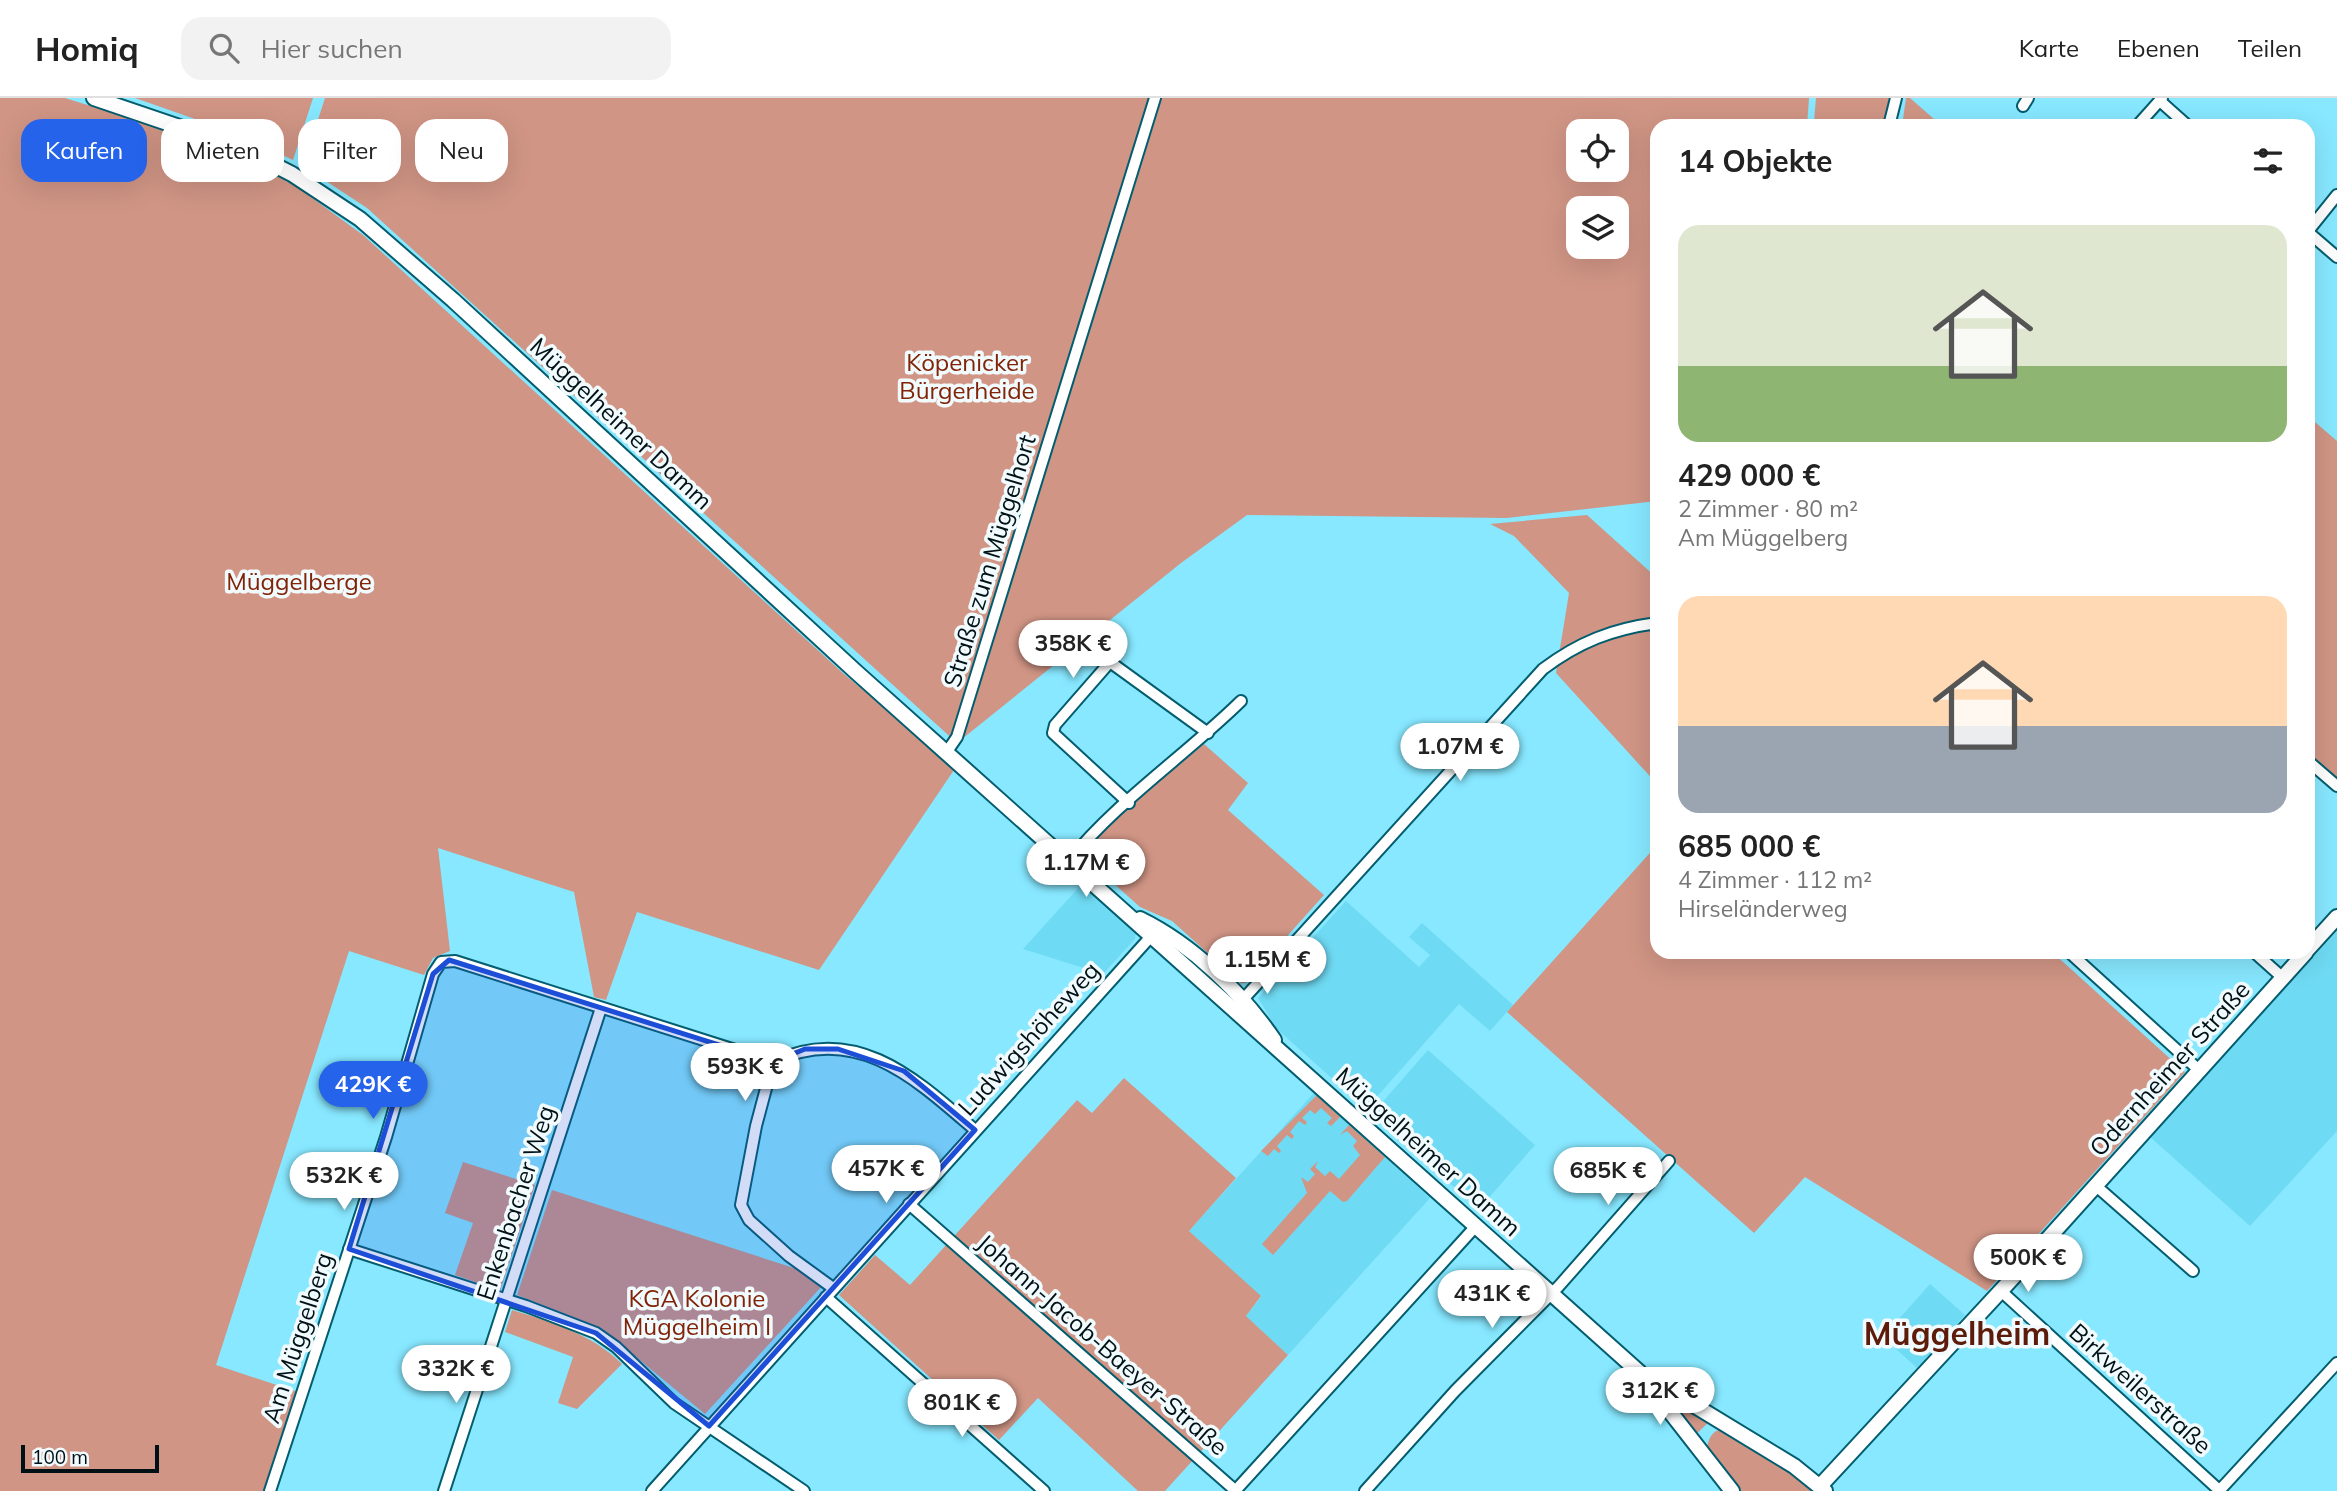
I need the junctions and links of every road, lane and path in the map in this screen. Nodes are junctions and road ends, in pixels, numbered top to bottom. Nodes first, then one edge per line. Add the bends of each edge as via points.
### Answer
1 (94, 98) edge
2 (1154, 98) edge
3 (1896, 98) edge
4 (2161, 99) edge
5 (1891, 119) edge
6 (2143, 119) edge
7 (2181, 119) edge
8 (2337, 195) edge
9 (2315, 223) edge
10 (2315, 238) edge
11 (2337, 257) edge
12 (1650, 624) edge
13 (1241, 701) dead end
14 (1208, 733) junction
15 (946, 753) junction
16 (2315, 767) edge
17 (2337, 786) edge
18 (1129, 803) junction
19 (1069, 861) junction
20 (2337, 917) edge
21 (1155, 932) junction
22 (2315, 942) edge
23 (2077, 959) edge
24 (2262, 959) edge
25 (2300, 959) edge
26 (2283, 978) junction
27 (1238, 1005) junction
28 (601, 1007) junction
29 (774, 1062) junction
30 (2200, 1071) junction
31 (975, 1130) junction
32 (1670, 1161) dead end
33 (2095, 1185) junction
34 (909, 1204) junction
35 (1476, 1226) junction
36 (349, 1249) junction
37 (2193, 1270) dead end
38 (2001, 1291) junction
39 (829, 1292) junction
40 (1551, 1293) junction
41 (507, 1300) junction
42 (2337, 1363) edge
43 (1639, 1372) junction
44 (709, 1426) junction
45 (1823, 1488) edge
46 (270, 1491) edge
47 (444, 1491) edge
48 (652, 1491) edge
49 (804, 1491) edge
50 (1044, 1491) edge
51 (1236, 1491) edge
52 (1365, 1491) edge
53 (1732, 1491) edge
54 (2219, 1491) edge

1 - 15 main road, Müggelheimer Damm via 241,148 292,174 360,219
2 - 15 street, Straße zum Müggelhort via 961,724
3 - 5 street
4 - 6 street
4 - 7 street
8 - 9 street
10 - 11 street
12 - 27 street via 1601,634 1544,669
13 - 14 street
14 - 18 street
14 - 18 street via 1110,662 1052,733
15 - 19 main road, Müggelheimer Damm
16 - 17 street
18 - 19 street via 1092,832
19 - 21 main road, Müggelheimer Damm
20 - 22 main road, Odernheimer Straße
21 - 27 main road, Müggelheimer Damm
21 - 31 street, Ludwigshöheweg
23 - 30 street
24 - 26 street
25 - 26 main road, Odernheimer Straße
26 - 30 main road, Odernheimer Straße
27 - 35 main road, Müggelheimer Damm via 1281,1050
28 - 29 street
28 - 36 street, Am Müggelberg via 444,961 433,974
28 - 41 street, Enkenbacher Weg
29 - 31 street via 820,1048 868,1056 918,1080
29 - 39 street via 740,1205 749,1220
30 - 33 main road, Odernheimer Straße
31 - 34 street, Ludwigshöheweg
32 - 40 street
33 - 37 street, Odernheimer Straße
33 - 38 main road, Odernheimer Straße
34 - 39 street, Ludwigshöheweg
34 - 51 street, Johann-Jacob-Baeyer-Straße
35 - 40 main road, Müggelheimer Damm
35 - 51 street, Johann-Jacob-Baeyer-Straße
36 - 41 street
36 - 46 street, Am Müggelberg
38 - 45 main road, Odernheimer Straße
38 - 54 street, Birkweilerstraße
39 - 44 street, Ludwigshöheweg
39 - 50 street
40 - 43 main road, Müggelheimer Damm
40 - 52 street
41 - 44 street via 607,1340 664,1395
41 - 47 street, Enkenbacher Weg
42 - 54 street
43 - 45 main road via 1767,1448
43 - 53 main road
44 - 48 street, Ludwigshöheweg
44 - 49 street

